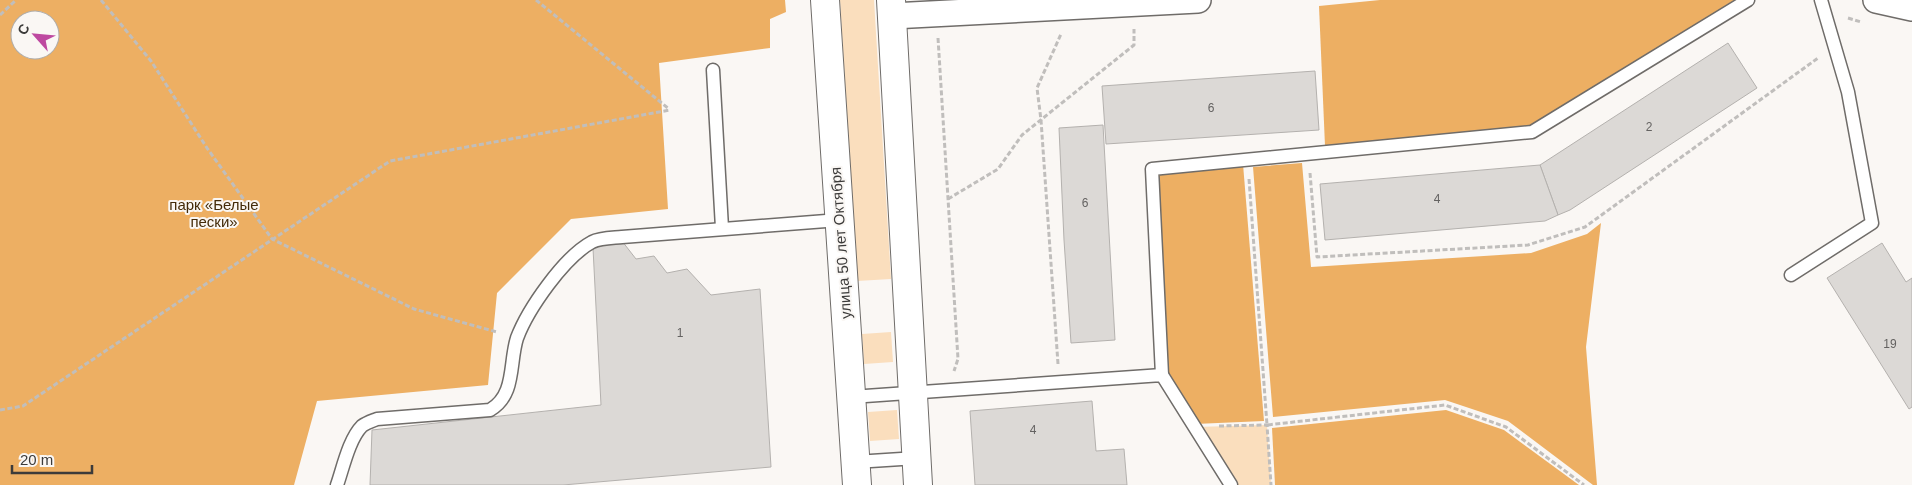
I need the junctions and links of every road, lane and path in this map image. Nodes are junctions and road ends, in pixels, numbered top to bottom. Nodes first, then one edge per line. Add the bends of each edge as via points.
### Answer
1 (16, 0) edge
2 (101, 0) edge
3 (536, 0) edge
4 (825, 0) edge
5 (1198, 0) edge
6 (1748, 0) edge
7 (1821, 0) edge
8 (1876, 0) edge
9 (1134, 3) junction
10 (1074, 6) junction
11 (891, 8) edge
12 (1912, 8) edge
13 (937, 12) junction
14 (0, 15) edge
15 (1835, 46) junction
16 (713, 70) dead end
17 (1041, 120) junction
18 (1309, 154) junction
19 (1247, 160) junction
20 (948, 199) junction
21 (839, 220) junction
22 (722, 228) junction
23 (272, 239) junction
24 (1791, 276) dead end
25 (517, 338) junction
26 (1162, 375) junction
27 (1059, 383) junction
28 (948, 390) junction
29 (913, 393) junction
30 (851, 398) junction
31 (0, 410) edge
32 (1267, 424) junction
33 (1194, 427) junction
34 (916, 458) junction
35 (856, 473) edge
36 (338, 485) edge
37 (918, 485) edge
38 (1231, 485) edge
39 (1271, 485) edge
40 (1584, 485) edge

1 - 14 path
2 - 23 path via 151,61 206,148
3 - 23 path via 670,110 390,161
4 - 21 street, улица 50 лет Октября
5 - 9 street
6 - 18 lane via 1532,132
7 - 15 lane
8 - 12 street
9 - 10 street
9 - 17 path via 1134,45
10 - 13 street
10 - 17 path via 1037,88
11 - 13 street
11 - 29 street
13 - 20 path
15 - 18 path via 1585,227 1528,245 1317,257
15 - 24 lane via 1848,92 1872,223
16 - 22 lane
17 - 20 path via 1022,135 998,169
17 - 27 path
18 - 19 lane
19 - 26 lane via 1152,169
19 - 32 path
20 - 28 path via 958,359
21 - 22 lane
21 - 30 street, улица 50 лет Октября
22 - 25 lane via 593,242 574,257 544,290
23 - 25 path via 414,309
23 - 31 path via 23,406
25 - 36 lane via 507,392 498,406 490,410 376,419 363,425 356,434
26 - 27 lane
26 - 33 lane
27 - 28 lane
28 - 29 lane
29 - 30 lane
29 - 34 street
30 - 35 street, улица 50 лет Октября
32 - 33 path
32 - 39 path
32 - 40 path via 1445,405 1506,426
33 - 38 lane
34 - 35 lane
34 - 37 street

